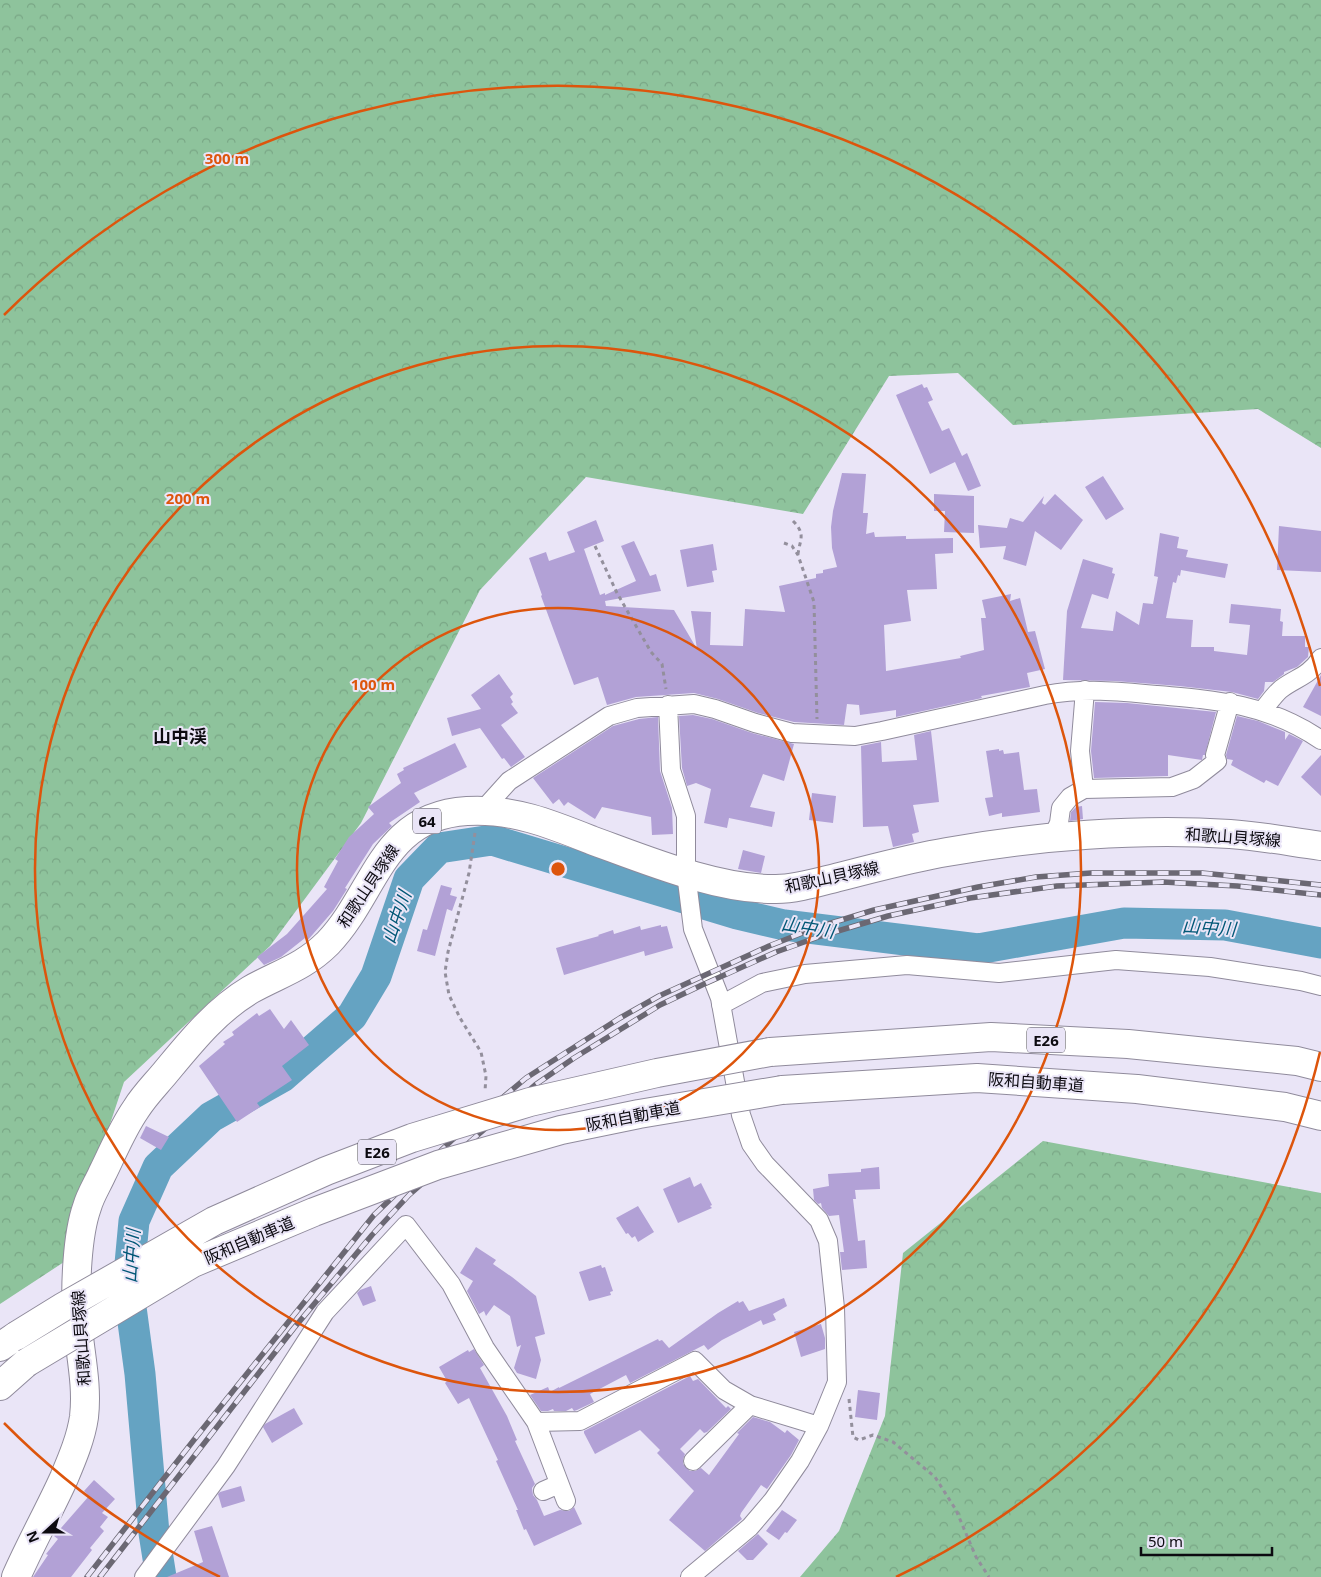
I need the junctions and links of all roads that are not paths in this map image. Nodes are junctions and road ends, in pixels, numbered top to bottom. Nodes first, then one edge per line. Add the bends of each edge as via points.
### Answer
1 (1321, 658) edge
2 (1084, 690) junction
3 (1230, 702) junction
4 (668, 705) junction
5 (1262, 711) junction
6 (1321, 740) edge
7 (1084, 789) junction
8 (479, 820) junction
9 (1052, 838) junction
10 (1321, 846) edge
11 (687, 880) junction
12 (1321, 986) edge
13 (721, 1005) junction
14 (1321, 1067) edge
15 (1321, 1116) edge
16 (8, 1341) edge
17 (0, 1385) edge
18 (750, 1405) junction
19 (536, 1422) junction
20 (819, 1426) junction
21 (693, 1461) dead end
22 (559, 1484) junction
23 (543, 1491) dead end
24 (566, 1501) dead end
25 (16, 1577) edge
26 (144, 1577) edge
27 (690, 1577) edge

1 - 5 street via 1312,670 1280,690
2 - 3 street
2 - 4 street via 1045,695 855,736 792,733 694,704
2 - 7 street via 1080,751
3 - 5 street
3 - 7 street via 1214,755 1216,761 1194,779 1172,787
4 - 8 street via 637,708 608,716 509,781
4 - 11 street via 671,770 686,816
5 - 6 street
7 - 9 street via 1070,797 1061,808
8 - 11 main road, 和歌山貝塚線 / 64 via 512,814 544,821 654,863
8 - 25 main road, 和歌山貝塚線 / 64 via 463,811 442,814 405,834 389,851 346,922 325,946 297,968 250,990 220,1012 136,1108 86,1208 78,1255 76,1316 84,1372 84,1419 74,1455
9 - 10 main road, 和歌山貝塚線 / 64 via 1150,833 1226,834
9 - 11 main road, 和歌山貝塚線 / 64 via 944,852 781,889
11 - 13 street via 693,929
12 - 13 street via 1210,967 1116,960 999,974 906,965 805,974 762,983
13 - 20 street via 741,1115 750,1144 819,1220 828,1241 835,1308 837,1382
14 - 16 main road, 阪和自動車道 / E26, bridge via 1297,1061 1128,1044 991,1037 770,1052 657,1073 530,1102 395,1145 326,1171 214,1221
15 - 17 main road, 阪和自動車道 / E26, bridge via 1285,1107 1137,1089 977,1078 782,1090 561,1130 438,1165 314,1212 194,1263 26,1363
18 - 19 street via 724,1390 695,1361 580,1421
18 - 20 street
18 - 21 street
19 - 22 street
19 - 26 street via 485,1348 452,1284 406,1225 325,1312 226,1466
20 - 27 street via 800,1461 750,1527
22 - 23 street
22 - 24 street

